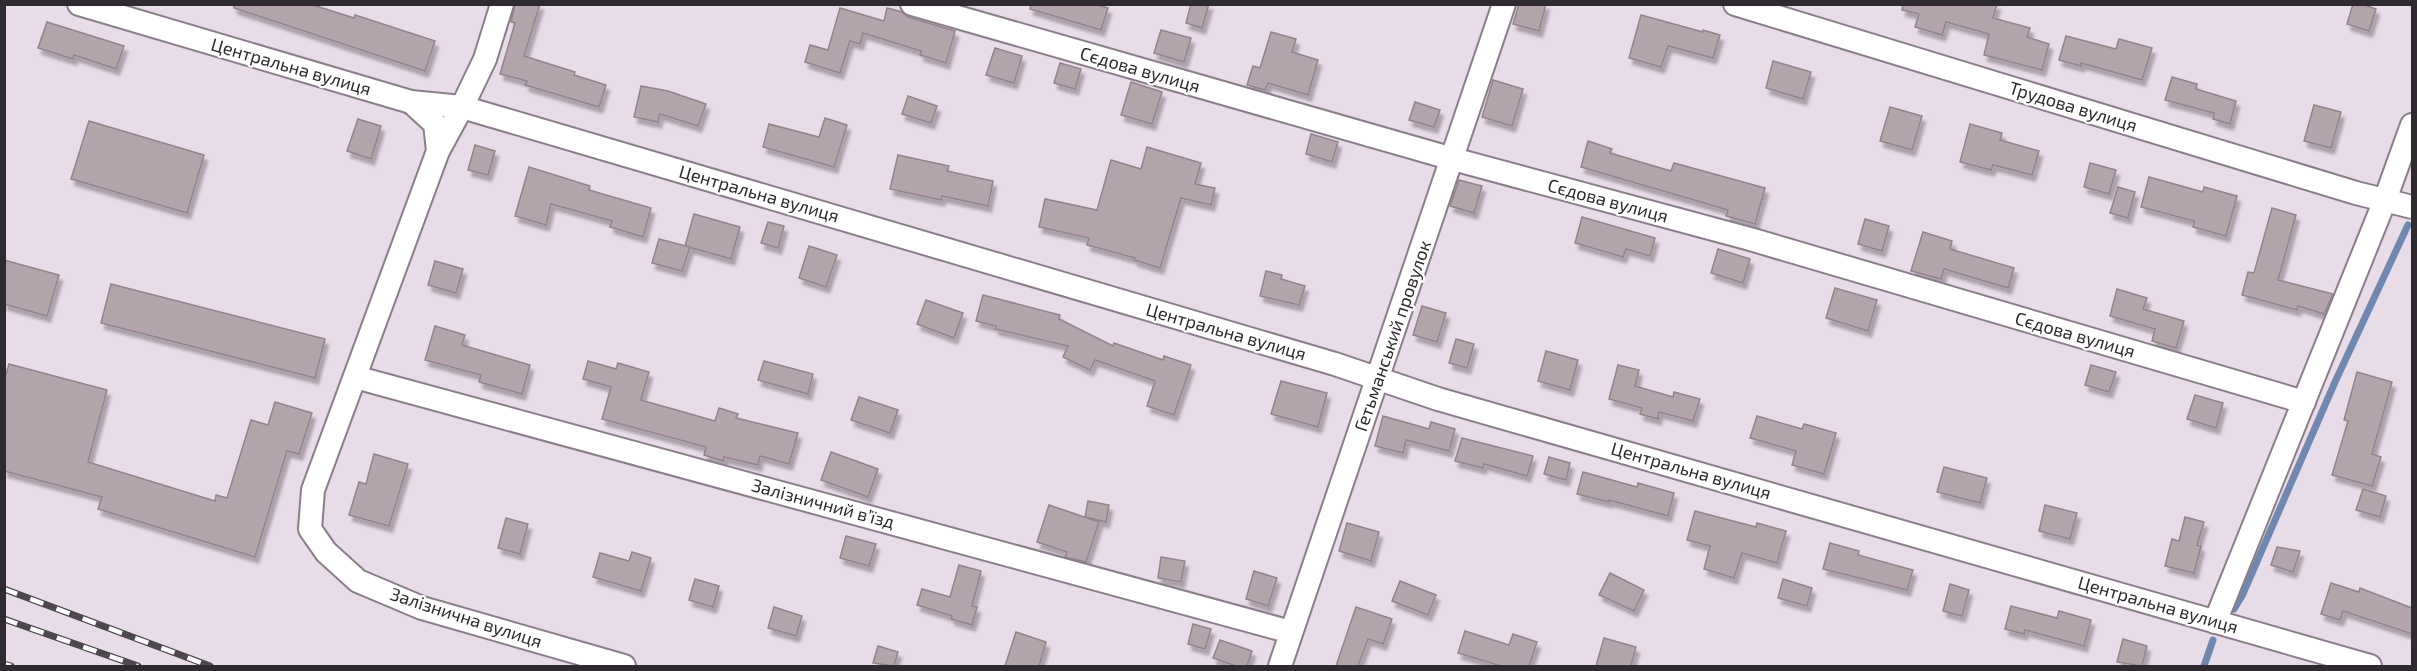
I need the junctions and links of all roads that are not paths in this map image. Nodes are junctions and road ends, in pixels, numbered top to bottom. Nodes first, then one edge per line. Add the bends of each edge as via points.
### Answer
1 (79, 4) edge
2 (502, 4) edge
3 (912, 4) edge
4 (1504, 4) edge
5 (1735, 4) edge
6 (411, 102) junction
7 (462, 107) junction
8 (2412, 125) edge
9 (438, 151) junction
10 (1453, 159) junction
11 (2385, 200) junction
12 (2412, 207) edge
13 (354, 377) junction
14 (1378, 378) junction
15 (2304, 402) junction
16 (2215, 622) junction
17 (1292, 632) junction
18 (624, 666) edge
19 (1280, 666) edge
20 (2370, 666) edge

1 - 6 street, Центральна вулиця
2 - 7 street, Залізнична вулиця via 484,59
3 - 10 street, Сєдова вулиця
4 - 10 street, Гетьманський провулок
5 - 11 street, Трудова вулиця
6 - 7 street, Центральна вулиця
6 - 9 street via 435,124
7 - 9 street, Залізнична вулиця
7 - 14 street, Центральна вулиця
8 - 11 street
9 - 13 street, Залізнична вулиця
10 - 14 street, Гетьманський провулок
10 - 15 street, Сєдова вулиця via 1750,239
11 - 12 street, Трудова вулиця
11 - 15 street
13 - 17 street, Залізничний в’їзд
13 - 18 street, Залізнична вулиця via 313,490 310,529 326,552 358,581 422,608
14 - 16 street, Центральна вулиця via 1438,399
14 - 17 street, Гетьманський провулок
15 - 16 street
16 - 20 street, Центральна вулиця
17 - 19 street, Гетьманський провулок

